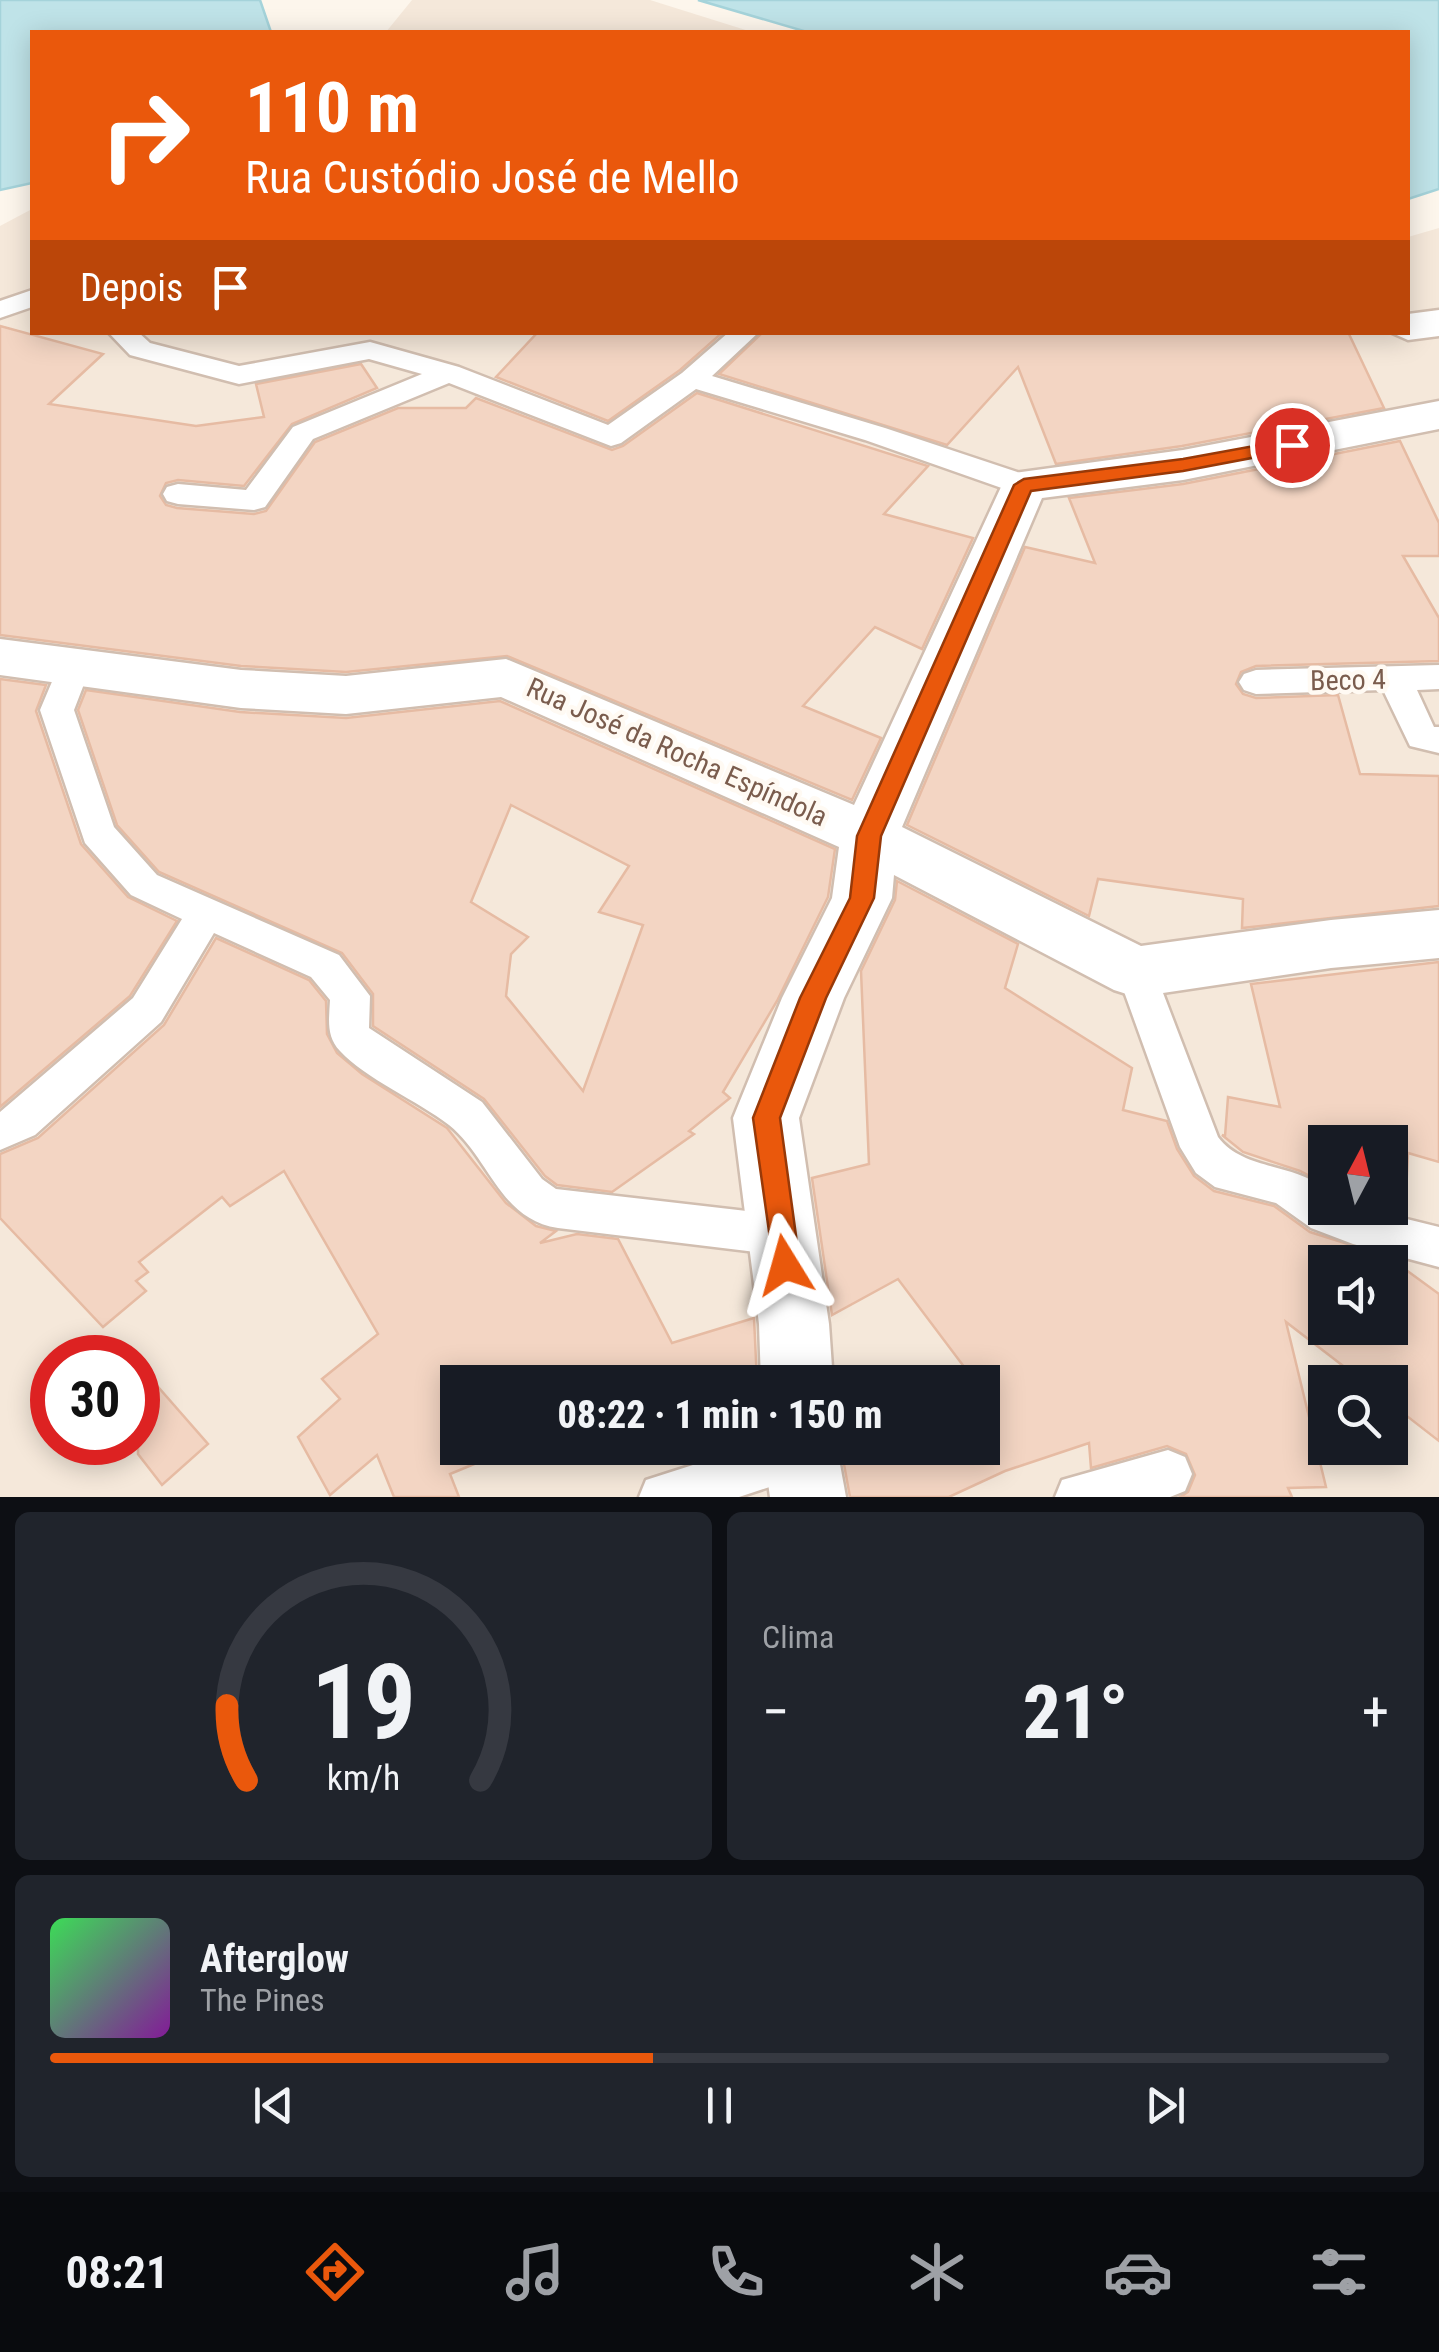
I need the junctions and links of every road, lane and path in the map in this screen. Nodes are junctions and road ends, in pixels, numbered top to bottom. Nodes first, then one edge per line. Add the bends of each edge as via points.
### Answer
1 (30, 299) edge
2 (0, 310) edge
3 (1439, 323) edge
4 (1410, 326) edge
5 (124, 335) edge
6 (742, 335) edge
7 (448, 373) junction
8 (692, 378) junction
9 (1439, 415) edge
10 (1024, 485) junction
11 (178, 494) dead end
12 (0, 657) edge
13 (74, 666) junction
14 (1439, 678) edge
15 (1395, 679) junction
16 (1256, 682) dead end
17 (1439, 740) edge
18 (869, 836) junction
19 (206, 914) junction
20 (1439, 934) edge
21 (1136, 972) junction
22 (0, 1132) edge
23 (781, 1235) junction
24 (1439, 1247) edge
25 (797, 1365) edge
26 (749, 1465) edge
27 (1168, 1474) dead end
28 (663, 1497) edge
29 (1079, 1497) edge

1 - 2 lane
3 - 4 street
5 - 7 lane via 140,349 240,375 370,350
6 - 8 lane
7 - 8 lane via 612,437
7 - 11 lane via 303,433 254,500
8 - 10 lane
9 - 10 street via 1183,465
10 - 18 street
12 - 13 street, Rua José da Rocha Espíndola
13 - 18 street, Rua José da Rocha Espíndola via 241,689 346,695 506,678
13 - 19 lane via 57,710 98,833 144,885
14 - 15 lane, Beco 4
15 - 16 lane, Beco 4
15 - 17 lane via 1422,738
18 - 21 street, Rua José da Rocha Espíndola
18 - 23 street via 862,898 766,1118
19 - 22 lane via 147,1010 20,1122
19 - 23 lane via 325,966 350,996 355,1040 468,1116 528,1193 546,1206
20 - 21 street
21 - 24 lane via 1210,1163 1246,1181 1286,1186 1331,1216
23 - 25 street
26 - 28 lane
27 - 29 lane

